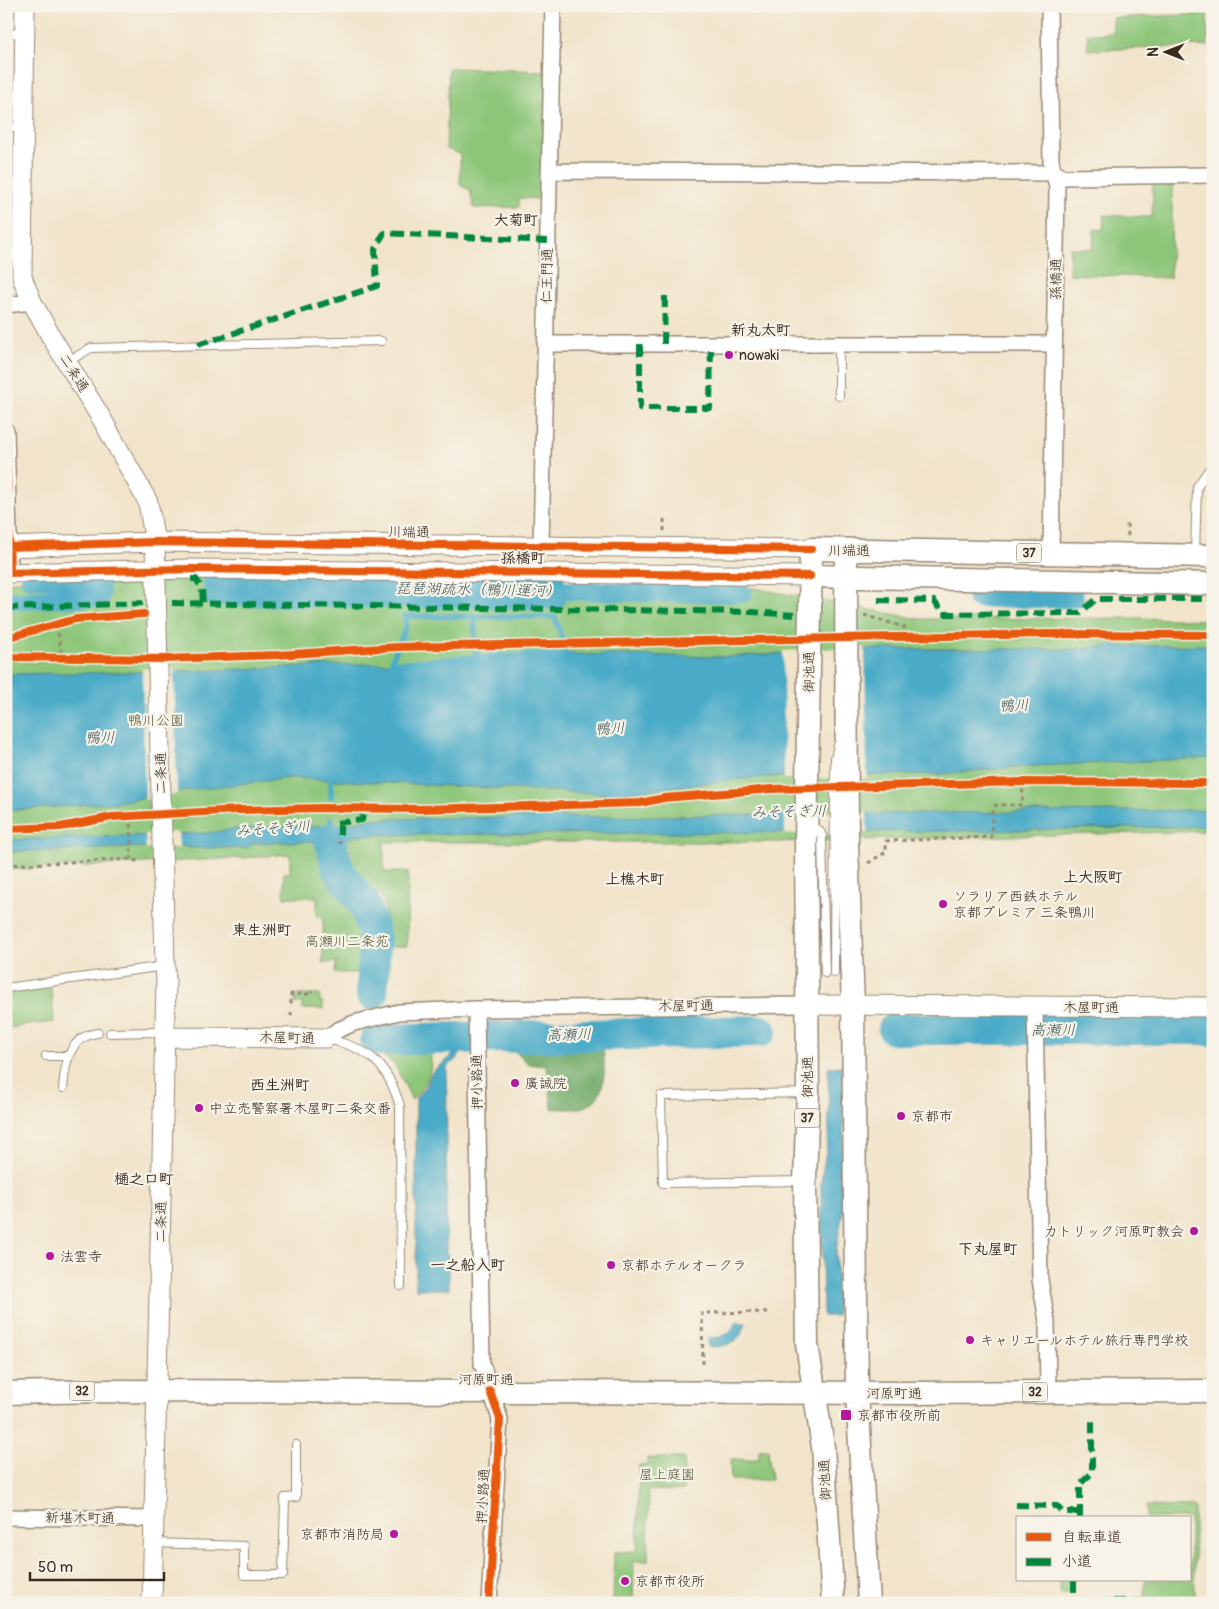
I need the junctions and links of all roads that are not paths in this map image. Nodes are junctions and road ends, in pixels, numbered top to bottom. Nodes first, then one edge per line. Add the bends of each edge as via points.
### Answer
1 (25, 6) edge
2 (553, 6) edge
3 (1049, 6) edge
4 (16, 34) edge
5 (15, 127) edge
6 (549, 170) junction
7 (1055, 173) junction
8 (1213, 175) edge
9 (14, 252) edge
10 (32, 302) junction
11 (6, 305) edge
12 (381, 341) dead end
13 (545, 344) junction
14 (839, 344) junction
15 (1054, 344) junction
16 (67, 362) junction
17 (839, 396) dead end
18 (6, 431) edge
19 (1212, 466) edge
20 (155, 542) junction
21 (541, 546) junction
22 (8, 547) edge
23 (811, 549) junction
24 (846, 550) junction
25 (1051, 553) junction
26 (1204, 555) edge
27 (156, 569) junction
28 (8, 573) edge
29 (810, 576) junction
30 (846, 576) junction
31 (1213, 584) edge
32 (811, 838) junction
33 (841, 844) junction
34 (165, 966) junction
35 (825, 973) dead end
36 (834, 973) dead end
37 (6, 988) edge
38 (807, 1006) junction
39 (853, 1006) junction
40 (1213, 1007) edge
41 (476, 1009) junction
42 (1035, 1013) junction
43 (98, 1033) dead end
44 (110, 1033) dead end
45 (165, 1036) junction
46 (326, 1038) junction
47 (46, 1056) dead end
48 (68, 1056) junction
49 (63, 1088) dead end
50 (808, 1093) junction
51 (805, 1181) junction
52 (401, 1286) dead end
53 (157, 1391) junction
54 (490, 1391) junction
55 (1213, 1391) edge
56 (814, 1392) junction
57 (857, 1392) junction
58 (1048, 1392) junction
59 (6, 1393) edge
60 (296, 1446) dead end
61 (6, 1517) edge
62 (154, 1518) junction
63 (153, 1543) junction
64 (152, 1603) edge
65 (489, 1603) edge
66 (833, 1603) edge
67 (869, 1603) edge

1 - 4 street, 二条通
2 - 6 street, 仁王門通
3 - 7 street, 孫橋通 via 1051,161
4 - 5 street, 二条通
5 - 9 street, 二条通
6 - 7 street
6 - 13 street, 仁王門通
7 - 8 street via 1063,177
7 - 15 street, 孫橋通
9 - 10 street, 二条通
10 - 11 street
10 - 16 street, 二条通
12 - 16 lane via 91,348
13 - 14 street
13 - 21 street, 仁王門通
14 - 15 street
14 - 17 lane
15 - 25 street, 孫橋通
16 - 20 street, 二条通 via 148,502
18 - 22 street
19 - 26 lane via 1197,487
20 - 21 street, 川端通
20 - 22 street, 川端通
20 - 27 street, 二条通
21 - 23 street, 川端通
22 - 28 street
23 - 24 main road, 川端通 / 37
23 - 29 main road, 御池通 / 37
24 - 25 main road, 川端通 / 37
24 - 30 main road
25 - 26 main road, 川端通 / 37
27 - 28 street, 川端通
27 - 29 street, 川端通
27 - 34 street, 二条通
29 - 30 main road, 川端通 / 37
29 - 32 main road, 御池通 / 37
30 - 31 main road, 川端通 / 37
30 - 33 main road via 854,619
32 - 35 lane
32 - 38 main road, 御池通 / 37
33 - 36 lane
33 - 39 main road
34 - 37 lane
34 - 45 street, 二条通
38 - 39 street, 木屋町通
38 - 41 street, 木屋町通
38 - 50 main road, 御池通 / 37
39 - 42 street, 木屋町通
39 - 57 main road
40 - 42 street, 木屋町通
41 - 46 street, 木屋町通 via 399,1012 354,1022
41 - 54 street, 押小路通 via 482,1364
42 - 58 street via 1040,1280 1047,1321
43 - 48 lane via 88,1034 80,1040
44 - 45 lane via 152,1032
45 - 46 street, 木屋町通
45 - 53 street, 二条通
46 - 52 lane via 365,1051 382,1066 394,1085 400,1106
47 - 48 lane
48 - 49 lane
50 - 51 main road, 御池通 / 37
50 - 51 lane via 662,1096 663,1183
51 - 56 main road, 御池通 / 37 via 807,1344
53 - 54 main road, 河原町通 / 32
53 - 59 main road, 河原町通 / 32
53 - 62 street, 二条通
54 - 56 main road, 河原町通 / 32
54 - 65 street, 押小路通 via 500,1419
55 - 58 main road, 河原町通 / 32
56 - 57 main road, 河原町通 / 32
56 - 66 main road, 御池通 / 37 via 823,1448
57 - 58 main road, 河原町通 / 32
57 - 67 main road
60 - 63 lane via 296,1497 285,1498 283,1576 244,1575 244,1546
61 - 62 street, 新堪木町通
62 - 63 street, 二条通
63 - 64 street, 二条通

